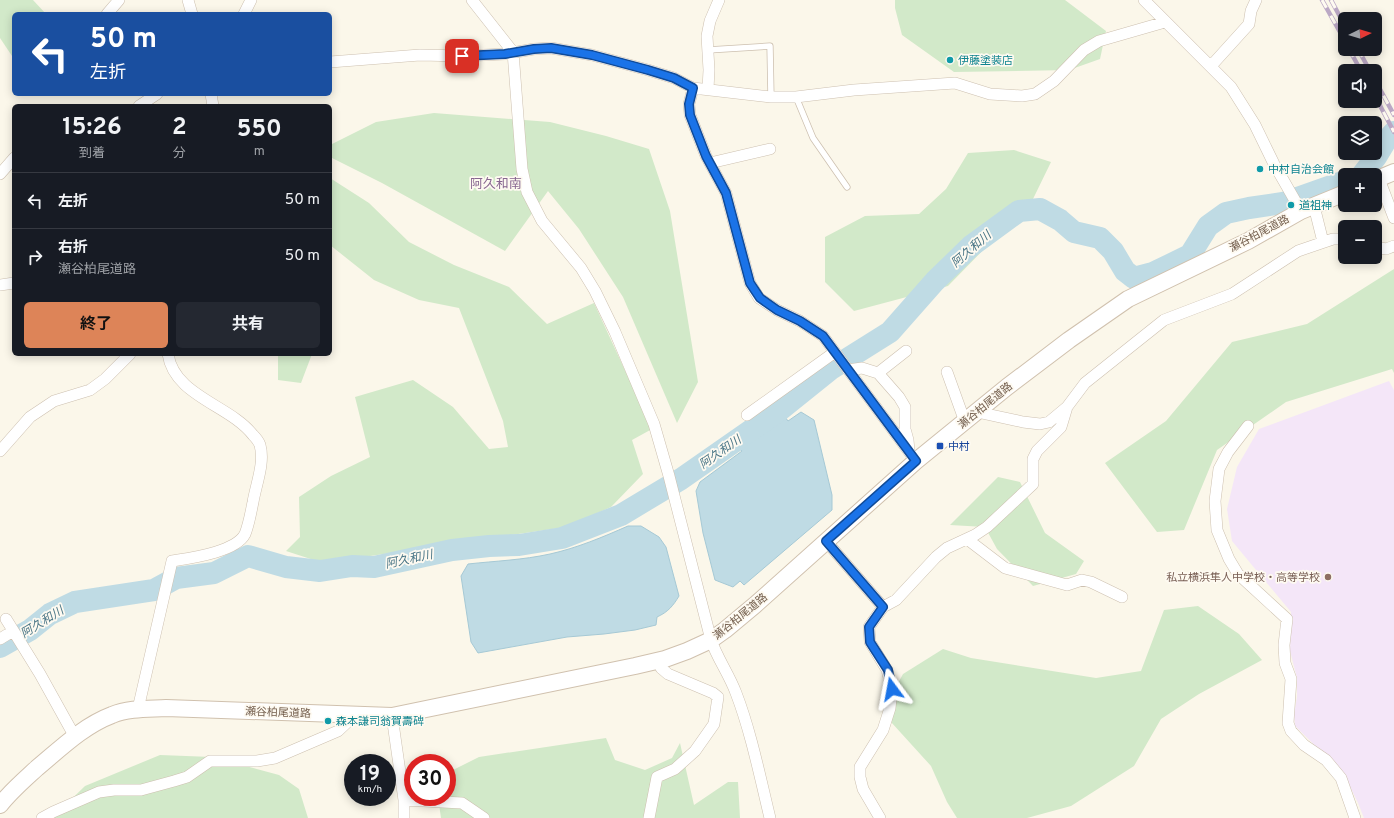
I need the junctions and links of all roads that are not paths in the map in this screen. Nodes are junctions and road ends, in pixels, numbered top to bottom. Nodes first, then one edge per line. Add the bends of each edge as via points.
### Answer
1 (120, 0) edge
2 (188, 0) edge
3 (251, 0) edge
4 (472, 0) edge
5 (719, 0) edge
6 (1144, 0) edge
7 (1256, 0) edge
8 (109, 12) edge
9 (191, 12) edge
10 (245, 12) edge
11 (1165, 22) junction
12 (708, 50) junction
13 (513, 52) junction
14 (332, 62) edge
15 (1211, 66) junction
16 (693, 88) junction
17 (708, 89) junction
18 (154, 96) edge
19 (771, 97) junction
20 (796, 97) junction
21 (142, 104) edge
22 (770, 149) dead end
23 (12, 160) edge
24 (710, 163) junction
25 (1394, 172) edge
26 (0, 174) edge
27 (1382, 178) edge
28 (847, 188) dead end
29 (1382, 191) edge
30 (1338, 196) edge
31 (1304, 207) junction
32 (1394, 218) edge
33 (1338, 239) edge
34 (1323, 242) junction
35 (1394, 246) edge
36 (1382, 248) edge
37 (12, 283) edge
38 (0, 285) edge
39 (906, 351) dead end
40 (836, 353) junction
41 (128, 356) edge
42 (168, 356) edge
43 (848, 369) junction
44 (947, 372) dead end
45 (878, 373) junction
46 (1067, 407) junction
47 (747, 415) dead end
48 (971, 417) junction
49 (1248, 426) dead end
50 (0, 451) edge
51 (913, 457) junction
52 (967, 539) junction
53 (826, 541) junction
54 (1122, 596) dead end
55 (883, 607) junction
56 (6, 619) dead end
57 (13, 631) junction
58 (0, 639) edge
59 (711, 640) junction
60 (659, 660) junction
61 (138, 709) junction
62 (355, 715) junction
63 (392, 716) junction
64 (75, 737) junction
65 (404, 800) edge
66 (456, 803) edge
67 (0, 805) edge
68 (404, 806) edge
69 (42, 818) edge
70 (404, 818) edge
71 (484, 818) edge
72 (649, 818) edge
73 (770, 818) edge
74 (880, 818) edge
75 (1355, 818) edge

1 - 8 street
2 - 9 street
3 - 10 street
4 - 13 street
5 - 12 street via 710,21
6 - 11 street
7 - 15 street via 1249,24
11 - 15 street
11 - 20 street via 1099,41 1084,50 1054,81 1035,94 990,94 955,83
12 - 17 street
12 - 19 lane via 770,46
13 - 14 street via 462,56 420,55
13 - 16 street via 551,48 592,55 674,78
13 - 59 street via 522,169 527,192 542,221 581,268 594,291 618,339 654,424
15 - 31 street via 1232,87 1291,193
16 - 17 street
16 - 24 street via 689,104 690,115
17 - 19 street
18 - 21 street
19 - 20 street
20 - 28 lane via 813,138
22 - 24 street
23 - 26 street
24 - 40 street via 726,193 750,283 760,298 823,336
25 - 27 main road
29 - 32 street
30 - 31 main road, 瀬谷柏尾道路
31 - 34 street
31 - 48 main road, 瀬谷柏尾道路 via 1248,240 1128,299 1069,340
33 - 34 street
34 - 46 street via 1298,251 1232,294 1164,320 1085,383
35 - 36 street
37 - 38 street
39 - 45 street
40 - 43 street
40 - 47 street
41 - 50 street via 106,379 90,390 54,401 30,417
42 - 61 street via 169,364 180,380 200,397 227,412 248,428 260,444 261,461 244,536 215,553 172,561
43 - 45 street via 862,368
43 - 51 street
44 - 48 street
45 - 51 street via 905,407 905,429
46 - 48 street via 1049,422 1040,424
46 - 52 street via 1061,427 1037,451 1033,459 1033,484 987,528
48 - 51 main road, 瀬谷柏尾道路
49 - 75 street via 1228,452 1219,469 1215,501 1217,530 1238,574 1287,619 1285,663 1291,680 1288,723 1291,731 1304,745 1326,760 1341,778
51 - 53 main road, 瀬谷柏尾道路
52 - 54 street via 1005,568 1067,585 1082,580 1091,582
52 - 55 street via 946,548 896,600
53 - 55 street
53 - 59 main road, 瀬谷柏尾道路 via 755,605
55 - 74 street via 869,627 870,642 888,670 892,689 890,708 883,730 860,768 863,789
56 - 57 street
57 - 58 street
57 - 64 street
59 - 60 main road, 瀬谷柏尾道路
59 - 73 street via 741,707
60 - 63 main road, 瀬谷柏尾道路
60 - 72 street via 668,674 718,697 714,724 695,751 675,769 657,777
61 - 62 main road, 瀬谷柏尾道路 via 181,708
61 - 64 main road, 瀬谷柏尾道路 via 112,715
62 - 63 main road, 瀬谷柏尾道路
62 - 69 street via 338,731 275,758 256,761 210,761 187,777 141,790 99,792
63 - 65 street
64 - 67 main road, 瀬谷柏尾道路 via 10,793
66 - 71 street via 462,803
68 - 70 street

